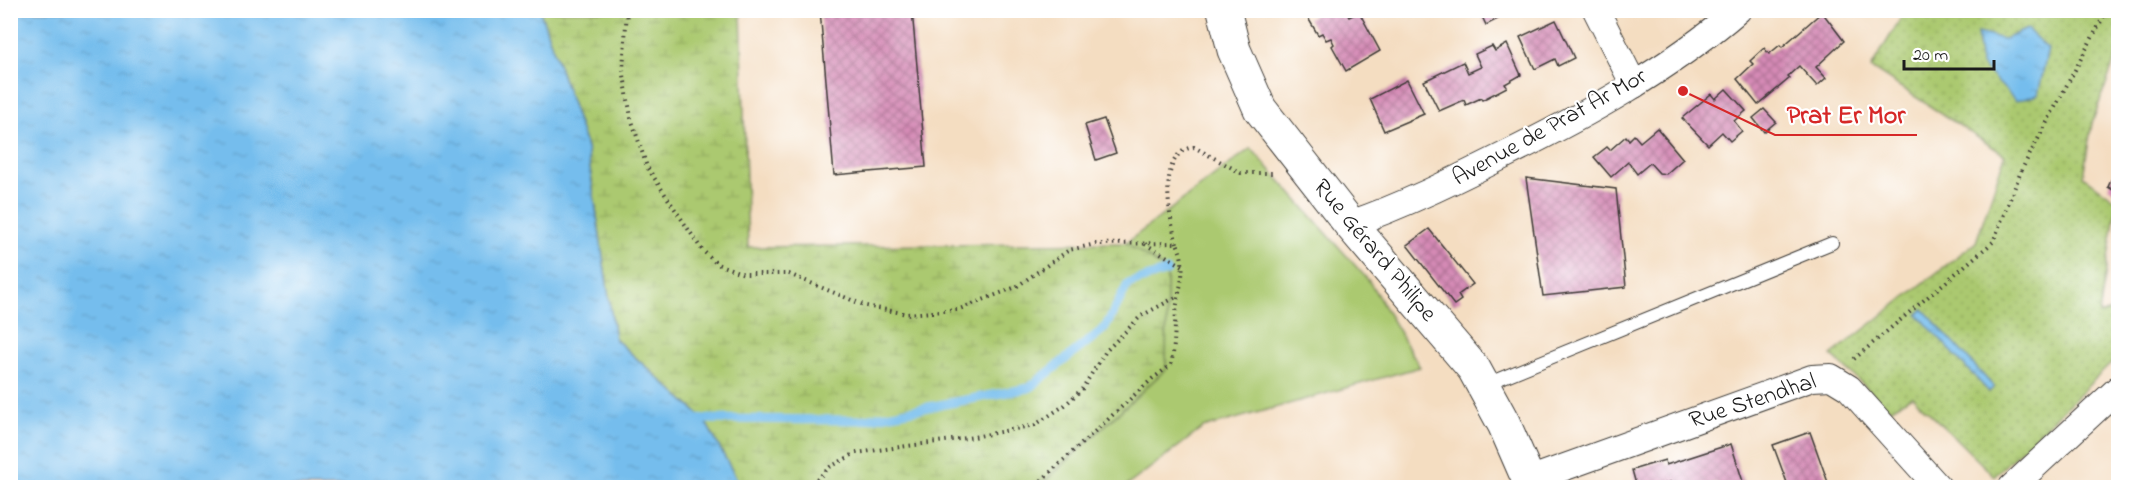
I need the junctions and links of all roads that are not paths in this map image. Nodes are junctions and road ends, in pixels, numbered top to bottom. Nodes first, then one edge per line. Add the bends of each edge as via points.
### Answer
1 (1224, 10) edge
2 (1596, 10) edge
3 (1737, 10) edge
4 (1634, 85) junction
5 (1350, 224) junction
6 (1832, 243) dead end
7 (1483, 386) junction
8 (2118, 389) edge
9 (1531, 484) edge
10 (1939, 488) edge
11 (2011, 488) edge

1 - 5 street, Rue Gérard Philipe via 1234,50 1260,110
2 - 4 street
3 - 4 street, Avenue de Prat Ar Mor
4 - 5 street, Avenue de Prat Ar Mor via 1408,204
5 - 7 street, Rue Gérard Philipe via 1474,369
6 - 7 lane
7 - 9 street, Rue Gérard Philipe
8 - 11 street
9 - 10 street, Rue Stendhal via 1812,378 1831,377 1849,388

